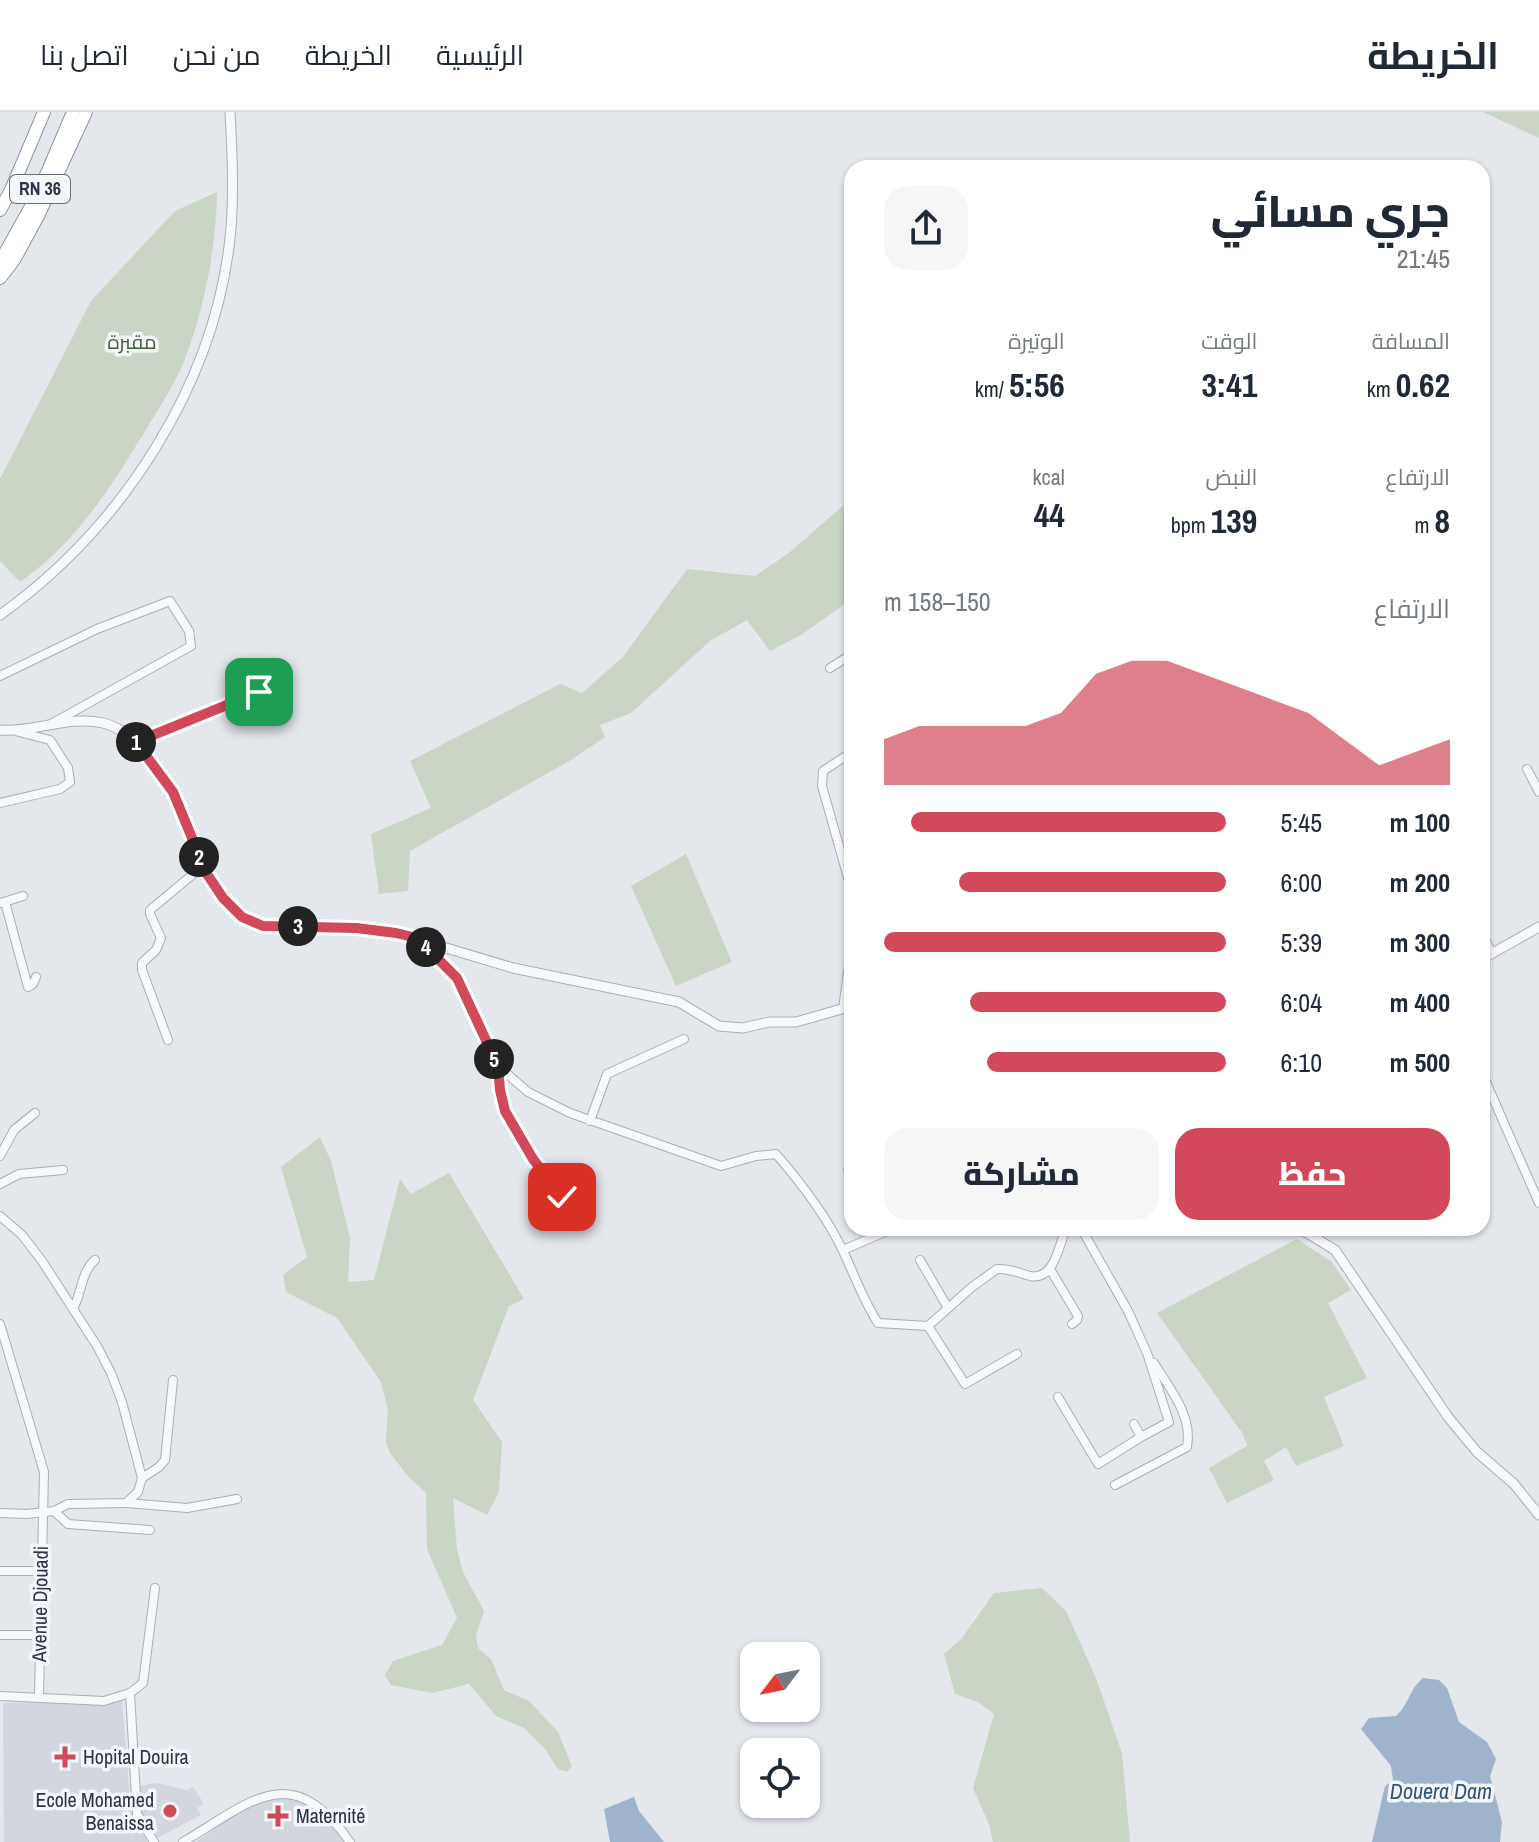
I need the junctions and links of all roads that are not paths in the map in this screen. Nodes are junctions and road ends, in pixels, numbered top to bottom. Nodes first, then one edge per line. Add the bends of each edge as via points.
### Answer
1 (42, 112) edge
2 (73, 112) edge
3 (86, 112) edge
4 (230, 112) edge
5 (0, 210) edge
6 (0, 262) edge
7 (0, 278) edge
8 (0, 615) edge
9 (844, 659) edge
10 (830, 668) dead end
11 (0, 676) edge
12 (259, 692) dead end
13 (51, 724) junction
14 (0, 730) edge
15 (19, 732) junction
16 (136, 742) junction
17 (844, 757) edge
18 (1527, 769) dead end
19 (1539, 792) edge
20 (0, 803) edge
21 (844, 864) edge
22 (203, 866) junction
23 (23, 896) dead end
24 (2, 902) edge
25 (1539, 927) edge
26 (417, 938) junction
27 (1490, 954) edge
28 (36, 977) dead end
29 (844, 1009) edge
30 (684, 1039) dead end
31 (168, 1040) dead end
32 (498, 1066) junction
33 (1490, 1091) edge
34 (35, 1113) dead end
35 (590, 1121) junction
36 (0, 1156) edge
37 (63, 1170) dead end
38 (0, 1184) edge
39 (562, 1197) dead end
40 (1539, 1203) edge
41 (0, 1216) edge
42 (875, 1236) edge
43 (1063, 1236) edge
44 (1086, 1236) edge
45 (1312, 1236) edge
46 (843, 1250) junction
47 (95, 1260) dead end
48 (920, 1260) dead end
49 (1050, 1269) junction
50 (948, 1308) junction
51 (73, 1309) junction
52 (0, 1324) edge
53 (1072, 1324) dead end
54 (928, 1326) junction
55 (1147, 1353) junction
56 (1017, 1354) dead end
57 (173, 1380) dead end
58 (1058, 1397) dead end
59 (1134, 1424) dead end
60 (1141, 1437) junction
61 (142, 1478) junction
62 (1115, 1485) dead end
63 (237, 1499) dead end
64 (126, 1503) junction
65 (54, 1511) junction
66 (0, 1513) edge
67 (43, 1513) junction
68 (1539, 1515) edge
69 (150, 1530) dead end
70 (0, 1571) edge
71 (40, 1571) junction
72 (155, 1588) dead end
73 (0, 1635) edge
74 (38, 1635) junction
75 (130, 1693) junction
76 (0, 1696) edge
77 (39, 1696) junction
78 (154, 1842) edge
79 (183, 1842) edge
80 (350, 1842) edge

1 - 5 highway
2 - 6 highway, RN 36 via 38,194
3 - 7 highway via 38,216
4 - 8 street via 231,230 198,364 154,449 118,502 57,569
9 - 10 street
11 - 13 street via 170,601 189,631 191,646
12 - 16 street
13 - 15 street
13 - 16 street via 104,723
14 - 15 street
15 - 20 street via 50,740 68,768 70,782
16 - 22 street via 173,792
17 - 21 street via 823,771 822,786
18 - 19 street
22 - 26 street via 232,908 251,922 356,928
22 - 31 street via 150,910 161,938 142,970
23 - 24 street
24 - 28 street via 28,987
25 - 27 street
26 - 29 street via 513,968 679,1002 719,1026 796,1022
26 - 32 street via 457,978
30 - 35 street via 607,1074
32 - 35 street via 528,1092
32 - 39 street via 505,1111
33 - 40 street
34 - 36 street via 14,1130
35 - 46 street via 721,1166 776,1154 809,1192
37 - 38 street via 19,1174
41 - 51 street via 22,1235
42 - 46 street
43 - 49 street
44 - 55 street
45 - 68 street via 1335,1250 1448,1417
46 - 54 street via 878,1323
47 - 51 street via 86,1269
48 - 50 street
49 - 50 street via 1039,1277 997,1269
49 - 53 street via 1078,1316
50 - 54 street
51 - 61 street via 111,1373
52 - 67 street, Avenue Djouadi via 44,1472
54 - 56 street via 965,1384
55 - 60 street via 1169,1422
55 - 62 street via 1182,1408 1190,1432 1187,1447
57 - 61 street via 165,1460
58 - 60 street via 1098,1464
59 - 60 street
61 - 64 street via 138,1492
63 - 64 street via 187,1508
64 - 65 street via 68,1504
65 - 67 street
65 - 69 street via 68,1524
66 - 67 street
67 - 71 street, Avenue Djouadi
70 - 71 street
71 - 74 street, Avenue Djouadi
72 - 75 street via 143,1683
73 - 74 street
74 - 77 street, Avenue Djouadi
75 - 77 street via 104,1701
75 - 78 street via 137,1814
76 - 77 street
79 - 80 street via 253,1799 288,1794 327,1812

